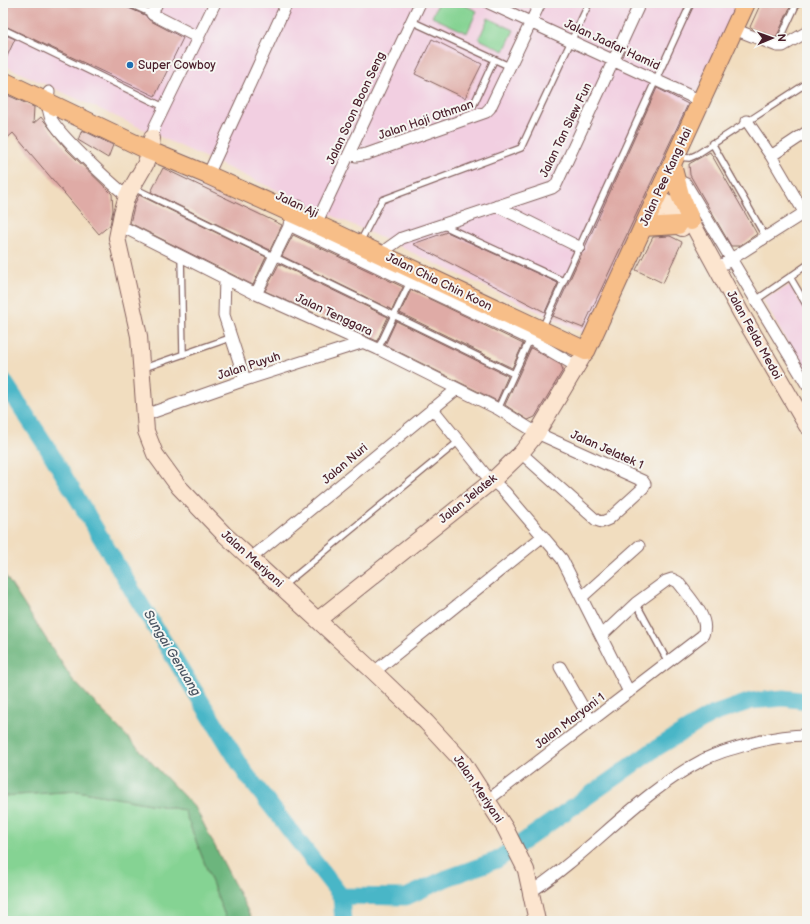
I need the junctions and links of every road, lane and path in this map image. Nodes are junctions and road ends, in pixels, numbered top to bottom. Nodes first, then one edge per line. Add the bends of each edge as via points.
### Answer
1 (128, 3) edge
2 (157, 3) edge
3 (216, 3) edge
4 (287, 3) edge
5 (420, 3) edge
6 (489, 3) edge
7 (540, 3) edge
8 (589, 3) edge
9 (640, 3) edge
10 (691, 3) edge
11 (746, 3) edge
12 (796, 3) edge
13 (152, 14) junction
14 (411, 21) junction
15 (531, 22) junction
16 (3, 29) edge
17 (734, 29) junction
18 (807, 32) edge
19 (199, 38) junction
20 (571, 41) junction
21 (777, 46) junction
22 (494, 60) junction
23 (613, 60) junction
24 (511, 67) junction
25 (3, 71) edge
26 (656, 80) junction
27 (3, 81) edge
28 (807, 83) edge
29 (48, 97) junction
30 (701, 101) junction
31 (474, 104) dead end
32 (165, 107) junction
33 (747, 120) junction
34 (807, 132) edge
35 (712, 143) junction
36 (151, 145) junction
37 (350, 154) junction
38 (771, 156) junction
39 (674, 167) junction
40 (211, 170) junction
41 (130, 192) junction
42 (653, 204) junction
43 (497, 206) junction
44 (806, 212) edge
45 (294, 215) junction
46 (318, 220) junction
47 (685, 223) junction
48 (118, 225) junction
49 (442, 225) junction
50 (643, 227) junction
51 (765, 236) junction
52 (361, 240) junction
53 (579, 247) junction
54 (386, 252) junction
55 (181, 256) junction
56 (274, 256) junction
57 (730, 259) junction
58 (807, 265) edge
59 (717, 268) junction
60 (225, 278) junction
61 (790, 278) junction
62 (563, 281) junction
63 (410, 282) junction
64 (256, 294) junction
65 (756, 300) junction
66 (807, 306) edge
67 (394, 315) junction
68 (537, 330) junction
69 (230, 338) junction
70 (361, 343) junction
71 (378, 349) junction
72 (584, 353) junction
73 (182, 354) junction
74 (142, 369) junction
75 (514, 374) junction
76 (245, 380) junction
77 (807, 384) edge
78 (457, 388) junction
79 (432, 408) junction
80 (498, 409) junction
81 (145, 415) junction
82 (807, 426) edge
83 (537, 433) junction
84 (459, 441) junction
85 (521, 453) junction
86 (493, 480) junction
87 (543, 536) junction
88 (639, 546) dead end
89 (250, 559) junction
90 (282, 587) junction
91 (582, 597) junction
92 (636, 604) junction
93 (319, 620) junction
94 (601, 636) junction
95 (668, 662) junction
96 (560, 667) dead end
97 (374, 672) junction
98 (629, 692) junction
99 (591, 721) junction
100 (807, 735) edge
101 (488, 800) junction
102 (532, 891) junction
103 (537, 921) edge

1 - 13 lane
2 - 13 street
3 - 19 street
4 - 40 street
5 - 14 street, Jalan Soon Boon Seng
6 - 15 street, Jalan Jaafar Hamid
7 - 15 street, Jalan Haji Othman
8 - 20 lane
9 - 23 street, Jalan Tan Siew Fun
10 - 26 lane
11 - 17 main road, Jalan Pee Kang Hai
12 - 21 lane
13 - 19 street
14 - 22 lane
14 - 37 street, Jalan Soon Boon Seng
15 - 20 street, Jalan Jaafar Hamid
15 - 24 street, Jalan Haji Othman
16 - 32 lane
17 - 21 street
17 - 30 main road, Jalan Pee Kang Hai
18 - 21 street via 783,46
19 - 32 street
20 - 23 street, Jalan Jaafar Hamid
20 - 52 lane via 521,148 382,200
22 - 24 lane
22 - 31 lane
23 - 26 street, Jalan Jaafar Hamid
23 - 43 street, Jalan Tan Siew Fun via 556,185
24 - 37 street, Jalan Haji Othman via 486,112 367,154
25 - 29 main road, Jalan Aji
26 - 30 street, Jalan Jaafar Hamid
26 - 53 lane
27 - 29 main road, Jalan Aji
28 - 33 lane
29 - 36 main road, Jalan Aji
29 - 41 street via 50,117 54,125 89,161
30 - 39 main road, Jalan Pee Kang Hai
32 - 36 street
33 - 35 lane
33 - 38 street
34 - 38 street
35 - 39 lane
35 - 51 lane
36 - 40 main road, Jalan Aji
36 - 41 street, Jalan Meriyani via 145,165
37 - 46 street, Jalan Soon Boon Seng
38 - 44 street
39 - 42 main road, Jalan Pee Kang Hai
39 - 47 main road
39 - 57 street
40 - 45 main road, Jalan Aji
41 - 48 street, Jalan Meriyani
41 - 56 lane
42 - 47 street
42 - 50 main road, Jalan Pee Kang Hai
43 - 49 street, Jalan Tan Siew Fun
43 - 53 street
44 - 51 street
45 - 46 main road, Jalan Aji
45 - 56 street
45 - 63 street, Jalan Chia Chin Koon
46 - 52 main road, Jalan Aji
47 - 50 main road
47 - 59 street, Jalan Felda Medoi via 703,242
48 - 55 street, Jalan Tenggara
48 - 74 street, Jalan Meriyani via 117,238 135,314
49 - 54 street, Jalan Tan Siew Fun via 402,238
49 - 62 lane
50 - 72 main road, Jalan Pee Kang Hai
51 - 57 street
52 - 54 main road, Jalan Aji
53 - 62 lane
54 - 68 main road, Jalan Aji
55 - 60 street, Jalan Tenggara
55 - 73 lane
56 - 64 street
56 - 67 lane
57 - 59 street
57 - 65 street
58 - 61 lane
59 - 82 street, Jalan Felda Medoi
60 - 64 street, Jalan Tenggara
60 - 69 street via 224,315
61 - 65 lane
61 - 66 lane
62 - 68 lane
63 - 67 lane
63 - 68 street, Jalan Chia Chin Koon
64 - 70 street, Jalan Tenggara
65 - 77 street
67 - 71 lane
67 - 75 lane
68 - 72 main road, Jalan Aji
68 - 75 lane
69 - 73 lane
69 - 76 street
70 - 71 street, Jalan Tenggara
70 - 76 street, Jalan Puyuh
71 - 78 street, Jalan Tenggara
72 - 83 street, Jalan Jelatek
73 - 74 lane
74 - 81 street, Jalan Meriyani
75 - 80 lane
76 - 81 street, Jalan Puyuh
78 - 79 street, Jalan Nuri
78 - 80 street, Jalan Tenggara
79 - 84 street
79 - 89 street, Jalan Nuri
80 - 83 street, Jalan Tenggara
81 - 89 street, Jalan Meriyani via 150,443 164,469
83 - 85 street, Jalan Jelatek
83 - 85 street, Jalan Jelatek 1 via 645,484 609,519 602,522 596,520
84 - 86 street
84 - 90 lane
85 - 86 street, Jalan Jelatek
86 - 87 street
86 - 93 street, Jalan Jelatek
87 - 91 street via 565,564
87 - 97 street
88 - 91 street
89 - 90 street, Jalan Meriyani
90 - 93 street, Jalan Meriyani
91 - 94 street
92 - 94 street
92 - 95 lane
92 - 95 street, Jalan Maryani 1 via 672,579 678,582 705,621 703,635
93 - 97 street, Jalan Meriyani
94 - 98 street
95 - 98 street, Jalan Maryani 1
96 - 99 street
97 - 101 street, Jalan Meriyani via 453,751
98 - 99 street, Jalan Maryani 1
99 - 101 street, Jalan Maryani 1
100 - 102 street via 780,736 731,749 702,761 670,781
101 - 102 street, Jalan Meriyani via 526,870
102 - 103 street, Jalan Meriyani

